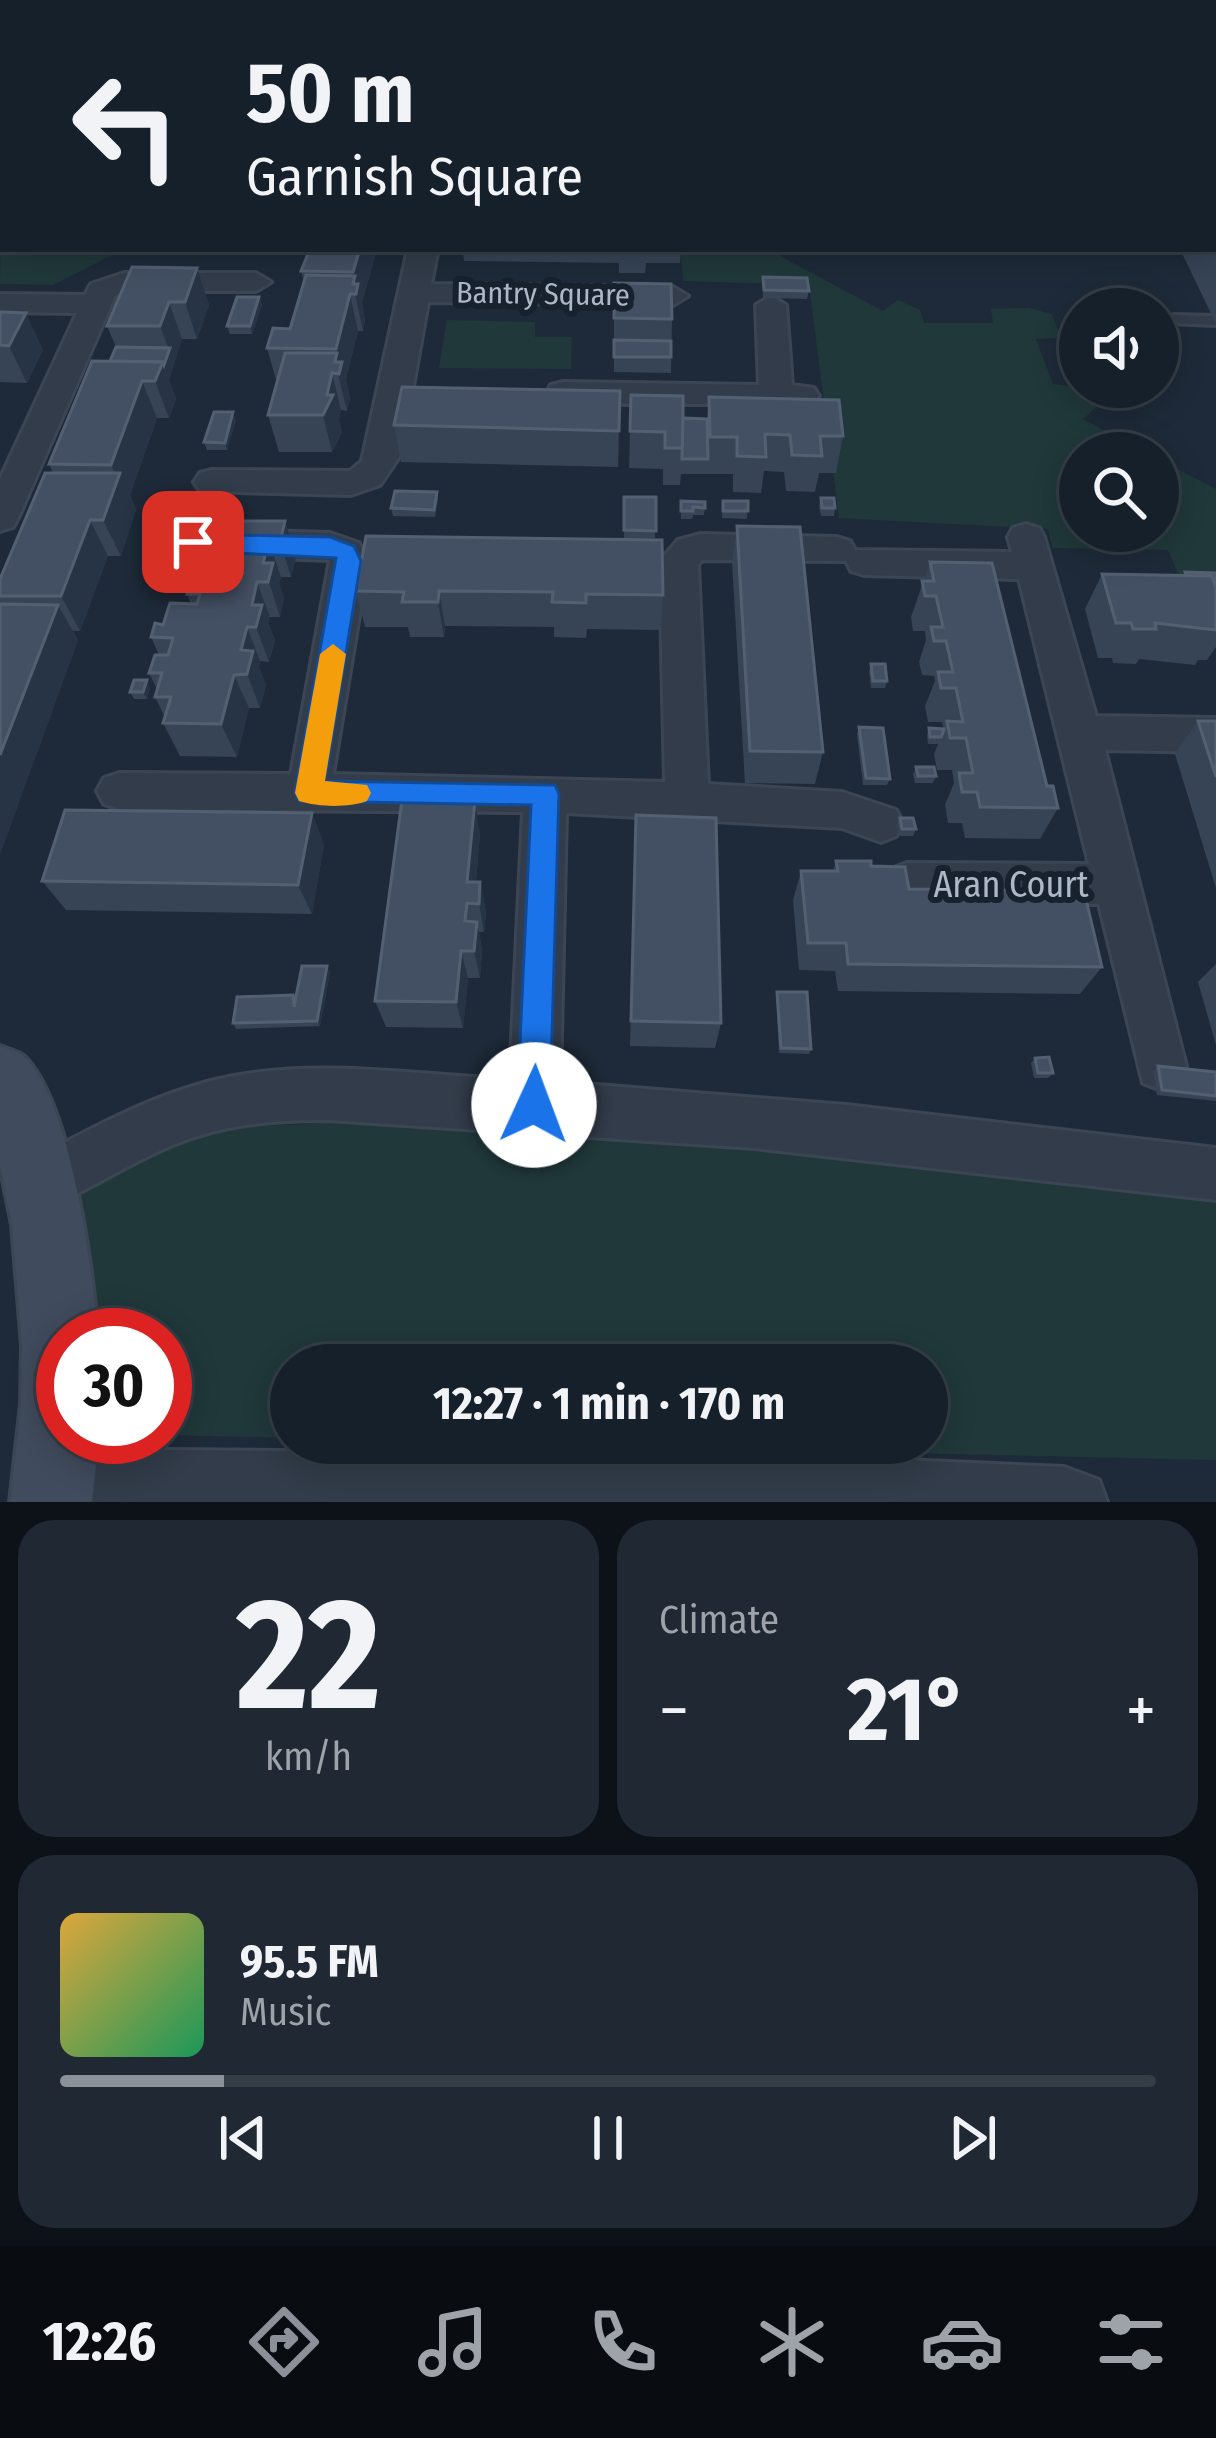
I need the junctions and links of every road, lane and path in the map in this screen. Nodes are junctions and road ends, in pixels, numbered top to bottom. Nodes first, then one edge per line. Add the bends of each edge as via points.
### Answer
1 (422, 252) edge
2 (256, 282) dead end
3 (414, 292) junction
4 (673, 296) edge
5 (0, 303) edge
6 (97, 304) junction
7 (771, 304) edge
8 (1179, 320) edge
9 (1215, 322) edge
10 (533, 393) edge
11 (212, 482) dead end
12 (0, 518) edge
13 (193, 542) dead end
14 (1080, 733) junction
15 (1216, 735) edge
16 (119, 791) dead end
17 (309, 793) junction
18 (545, 794) junction
19 (687, 800) junction
20 (881, 824) dead end
21 (907, 883) edge
22 (1115, 884) junction
23 (1161, 1066) edge
24 (0, 1079) edge
25 (534, 1105) junction
26 (1216, 1174) edge
27 (40, 1184) junction
28 (53, 1490) edge
29 (813, 1494) edge
30 (1078, 1502) edge

1 - 3 street, Bantry Square
2 - 6 street via 124,282 102,290
3 - 4 street, Bantry Square
3 - 11 street, Bantry Square via 409,391 377,468 362,481
5 - 6 street
6 - 12 street
7 - 10 street via 789,396
8 - 9 lane
13 - 17 street via 346,552
14 - 15 street
14 - 19 street, Aran Court via 1031,551 851,556 691,549 679,561
14 - 22 street, Aran Court
16 - 17 street
17 - 18 street
18 - 19 street
18 - 25 street
19 - 20 street via 842,810
21 - 22 street, Aran Court
22 - 23 street, Aran Court
24 - 27 street
25 - 26 street
25 - 27 street via 242,1100 178,1119
27 - 28 street via 61,1328
28 - 29 street
29 - 30 street

